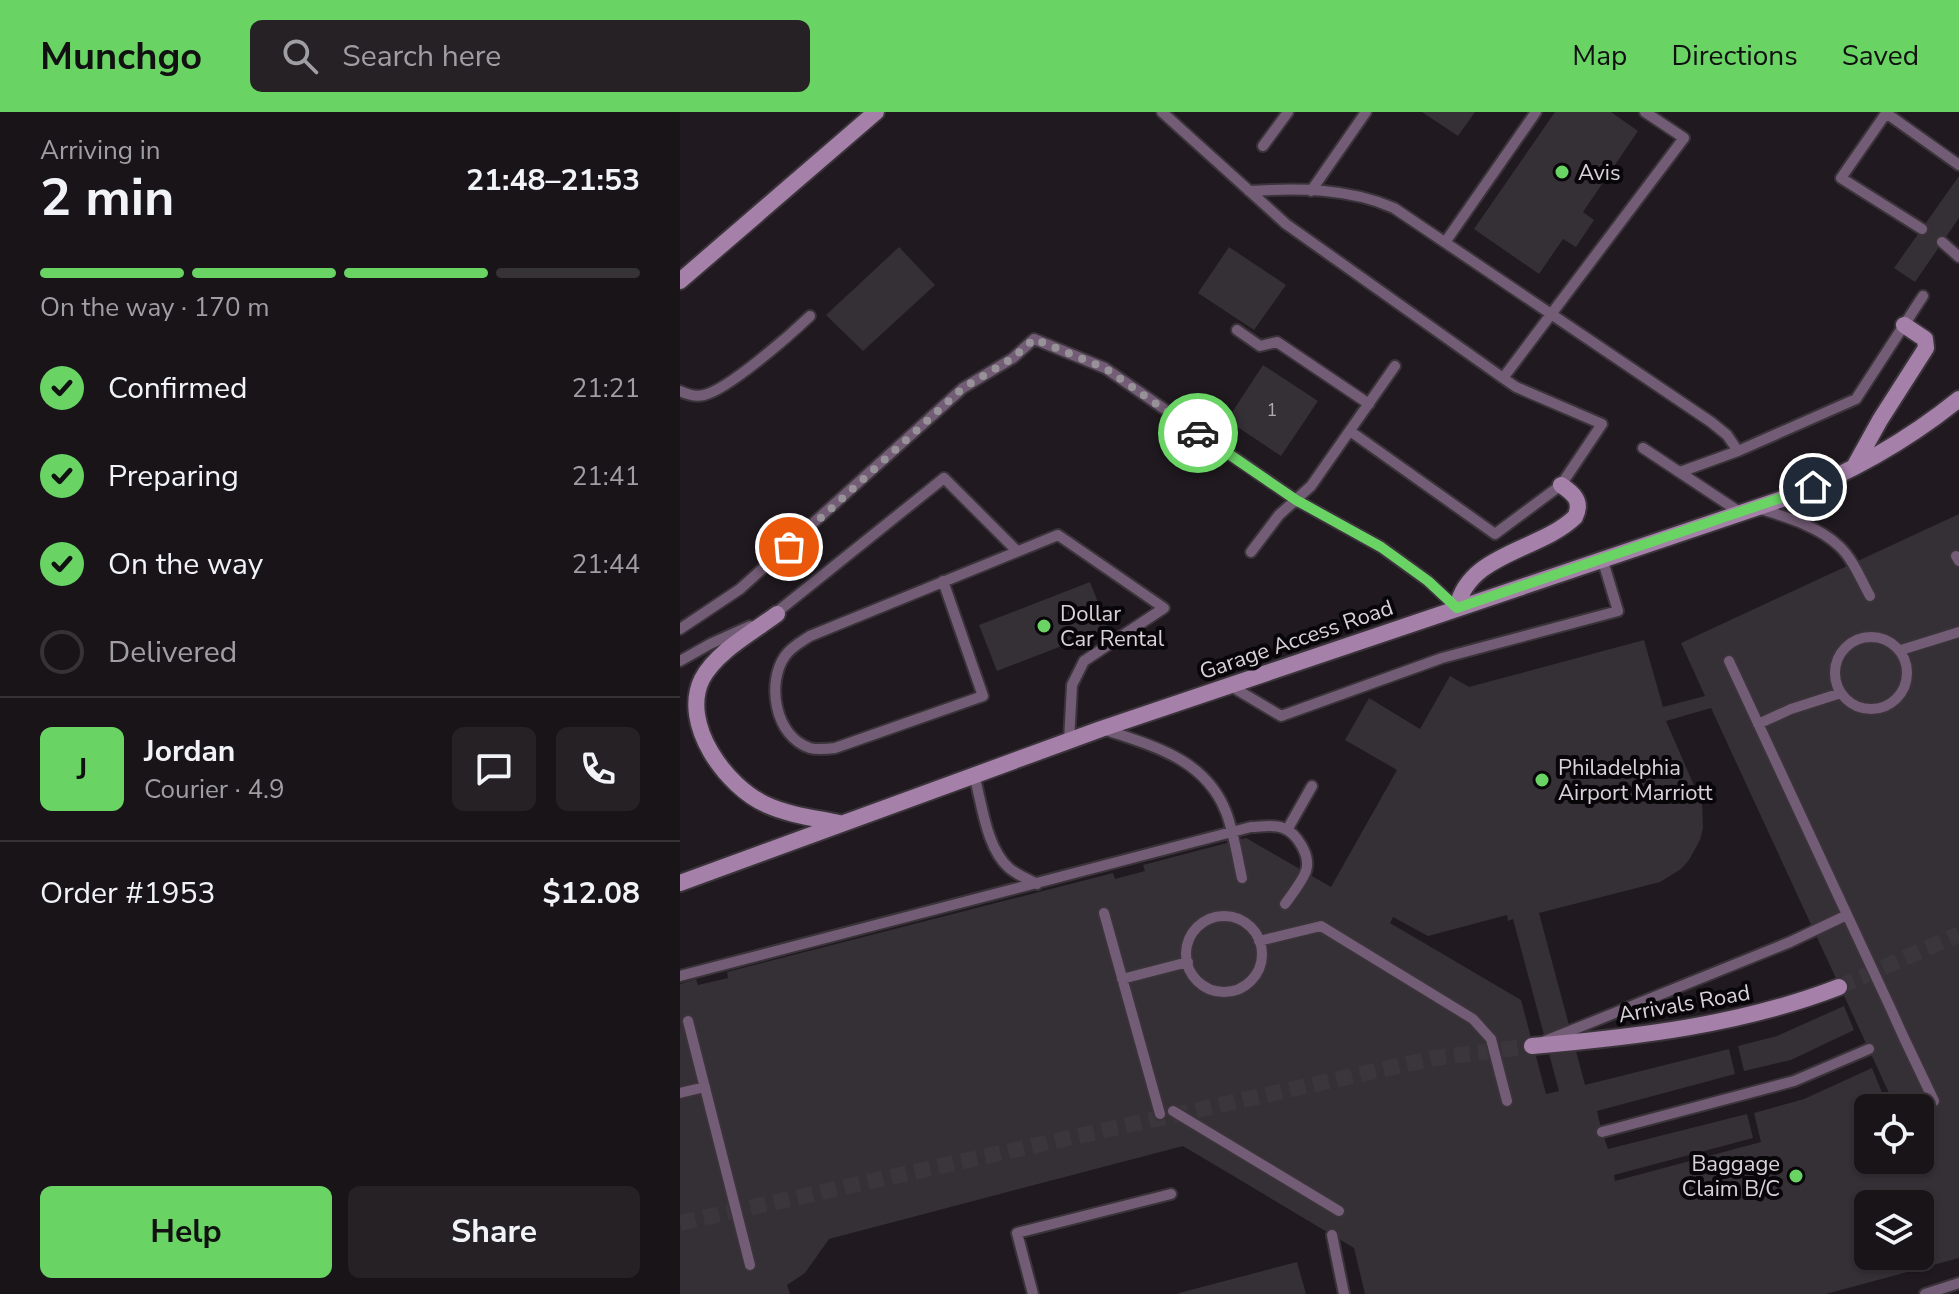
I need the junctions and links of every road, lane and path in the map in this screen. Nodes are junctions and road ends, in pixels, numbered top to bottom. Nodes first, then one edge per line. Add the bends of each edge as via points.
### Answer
1 (876, 112) edge
2 (1162, 112) edge
3 (1288, 112) edge
4 (1366, 112) edge
5 (1536, 112) edge
6 (1645, 112) edge
7 (1887, 112) edge
8 (1263, 146) dead end
9 (1959, 165) edge
10 (1249, 191) junction
11 (1311, 191) junction
12 (1922, 229) dead end
13 (1446, 241) junction
14 (1942, 242) dead end
15 (1959, 257) edge
16 (680, 281) edge
17 (1923, 296) dead end
18 (1553, 314) junction
19 (810, 316) dead end
20 (1904, 325) junction
21 (1237, 330) dead end
22 (1395, 366) dead end
23 (1503, 378) junction
24 (680, 391) edge
25 (1959, 399) edge
26 (1369, 404) junction
27 (1350, 431) junction
28 (1643, 448) dead end
29 (1738, 451) junction
30 (1854, 467) junction
31 (1680, 472) junction
32 (1561, 485) junction
33 (1296, 500) junction
34 (1749, 510) junction
35 (1017, 551) junction
36 (1251, 552) dead end
37 (1602, 558) junction
38 (943, 581) junction
39 (1870, 596) dead end
40 (1457, 608) junction
41 (777, 614) junction
42 (680, 629) edge
43 (1959, 632) edge
44 (1901, 650) junction
45 (680, 661) edge
46 (1729, 661) dead end
47 (1229, 685) junction
48 (1841, 693) junction
49 (1758, 724) junction
50 (1101, 729) junction
51 (1069, 741) junction
52 (974, 775) junction
53 (1312, 786) dead end
54 (839, 823) junction
55 (1287, 830) junction
56 (1232, 832) junction
57 (1242, 878) dead end
58 (680, 883) edge
59 (1037, 884) junction
60 (1285, 904) dead end
61 (1104, 913) dead end
62 (1847, 915) junction
63 (1259, 941) junction
64 (1188, 962) junction
65 (680, 976) edge
66 (1122, 979) junction
67 (1839, 987) tunnel mouth
68 (688, 1021) dead end
69 (1532, 1046) joint
70 (1869, 1049) dead end
71 (705, 1087) junction
72 (680, 1093) edge
73 (1931, 1094) edge
74 (1507, 1101) dead end
75 (1173, 1111) dead end
76 (1160, 1114) dead end
77 (1602, 1132) dead end
78 (1171, 1194) dead end
79 (1339, 1211) dead end
80 (1332, 1235) dead end
81 (750, 1265) dead end
82 (1959, 1283) edge
83 (1033, 1294) edge
84 (1344, 1294) edge
85 (1925, 1294) edge

1 - 16 street
2 - 10 lane
3 - 8 lane
4 - 11 lane
5 - 13 lane
6 - 18 lane via 1684,138
7 - 9 lane
7 - 12 lane via 1841,178
10 - 11 lane
10 - 23 lane via 1286,224
11 - 13 lane via 1379,201
13 - 18 lane
14 - 15 lane
17 - 20 lane
18 - 23 lane
18 - 29 lane via 1711,422
19 - 24 lane via 716,391 697,396
20 - 29 lane via 1856,399
20 - 30 street via 1925,339 1926,348
21 - 26 lane via 1260,346 1277,342
22 - 26 lane
23 - 32 lane via 1602,424
25 - 30 street, Garage Access Road via 1902,442
26 - 27 lane
27 - 32 lane via 1495,534
27 - 33 lane
28 - 31 lane
29 - 31 lane
30 - 34 street, Garage Access Road
31 - 34 lane
32 - 40 street via 1577,498 1575,517 1479,571 1462,591
33 - 36 lane
33 - 40 lane via 1381,547
33 - 42 lane via 1105,368 1034,339 963,388 740,589
34 - 37 street, Garage Access Road
34 - 39 lane via 1811,527 1839,546
35 - 38 lane
35 - 41 lane via 944,478
35 - 51 lane via 1058,535 1164,608 1084,661 1072,685
37 - 40 street, Garage Access Road
37 - 47 lane via 1618,611 1442,658 1281,716
38 - 38 lane via 810,636 789,650 779,666 776,687 782,723 796,740 813,749 835,748 983,696
40 - 47 street, Garage Access Road
41 - 45 lane
41 - 54 street via 703,677 696,698 700,731 731,778 755,798 791,813
43 - 44 lane
44 - 48 lane via 1886,639 1855,640 1835,665
44 - 48 lane via 1906,680 1891,704 1862,707
46 - 49 lane
47 - 50 street, Garage Access Road
48 - 49 lane
49 - 62 lane
50 - 51 street, Garage Access Road
50 - 56 lane via 1189,764 1219,798
51 - 52 street, Garage Access Road
52 - 54 street, Garage Access Road
52 - 59 lane via 1001,858
53 - 55 lane
54 - 58 street, Garage Access Road
55 - 56 lane via 1269,826
55 - 60 lane via 1303,849 1307,864
56 - 57 lane
56 - 59 lane
59 - 65 lane
61 - 66 lane
62 - 69 lane
62 - 73 lane, bridge
63 - 64 lane via 1246,921 1213,918 1189,935
63 - 64 lane via 1255,977 1239,988 1220,992 1202,987
63 - 74 lane via 1321,926 1473,1019 1491,1039
64 - 66 lane
66 - 76 lane
67 - 69 street, Arrivals Road via 1726,1020
68 - 71 lane
70 - 77 lane via 1794,1081
71 - 72 lane
71 - 81 lane
75 - 79 lane
78 - 83 lane via 1017,1233
80 - 84 lane
82 - 85 lane

